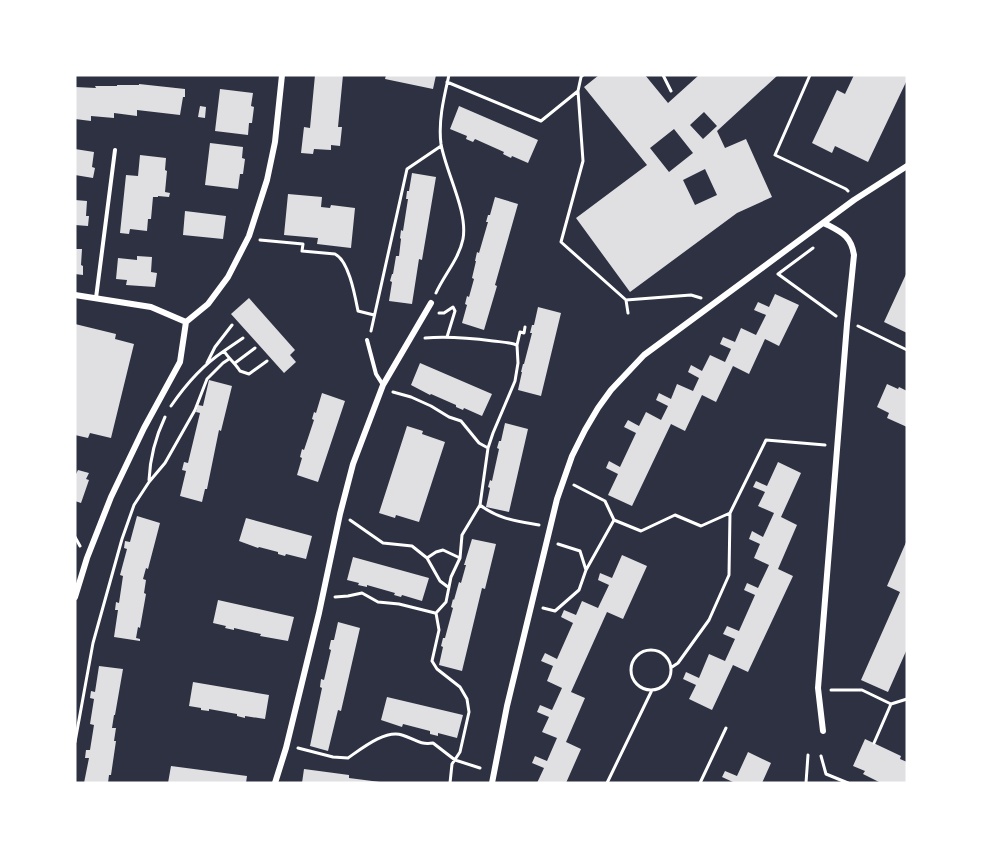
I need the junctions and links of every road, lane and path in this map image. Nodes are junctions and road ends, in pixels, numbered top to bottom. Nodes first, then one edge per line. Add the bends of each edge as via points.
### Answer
1 (282, 75) edge
2 (449, 75) edge
3 (583, 75) edge
4 (663, 75) edge
5 (810, 75) edge
6 (447, 82) junction
7 (578, 91) junction
8 (671, 91) dead end
9 (441, 146) junction
10 (115, 150) dead end
11 (907, 166) edge
12 (848, 191) dead end
13 (824, 223) junction
14 (258, 239) dead end
15 (813, 248) dead end
16 (75, 295) edge
17 (96, 298) junction
18 (701, 298) dead end
19 (626, 300) junction
20 (431, 303) joint
21 (439, 313) dead end
22 (628, 313) dead end
23 (375, 315) junction
24 (836, 316) dead end
25 (186, 322) junction
26 (232, 325) dead end
27 (858, 326) dead end
28 (525, 327) dead end
29 (447, 337) junction
30 (243, 338) dead end
31 (425, 338) dead end
32 (367, 340) joint
33 (517, 345) junction
34 (255, 348) dead end
35 (907, 350) edge
36 (224, 351) junction
37 (229, 359) junction
38 (267, 361) dead end
39 (235, 363) junction
40 (206, 364) junction
41 (383, 385) junction
42 (393, 392) dead end
43 (826, 445) dead end
44 (488, 448) junction
45 (149, 482) junction
46 (574, 485) dead end
47 (480, 505) junction
48 (730, 513) junction
49 (349, 519) dead end
50 (614, 520) junction
51 (539, 525) dead end
52 (558, 544) dead end
53 (427, 558) junction
54 (460, 558) junction
55 (586, 570) junction
56 (448, 587) junction
57 (339, 596) dead end
58 (75, 597) edge
59 (543, 608) dead end
60 (436, 613) junction
61 (672, 667) junction
62 (652, 690) junction
63 (831, 690) dead end
64 (907, 699) edge
65 (891, 704) junction
66 (726, 728) dead end
67 (823, 731) dead end
68 (75, 742) edge
69 (874, 743) dead end
70 (295, 748) dead end
71 (808, 755) dead end
72 (821, 756) dead end
73 (455, 760) junction
74 (480, 768) dead end
75 (275, 783) edge
76 (450, 783) edge
77 (492, 783) edge
78 (607, 783) edge
79 (700, 783) edge
80 (806, 783) edge
81 (848, 783) edge

1 - 25 street via 275,142 249,236 228,278 208,304
2 - 6 path
3 - 7 path
4 - 8 path
5 - 12 path via 775,155
6 - 7 path via 541,121
6 - 9 path
7 - 19 path via 583,161 561,242
9 - 20 path via 464,222 463,240
9 - 23 path via 407,169
10 - 17 lane
11 - 13 street
13 - 67 street via 843,233 853,245 854,255 818,688
13 - 77 street via 644,355 611,390 585,429 557,499
14 - 23 path via 303,244 302,251 340,256 351,279 358,311
15 - 24 path via 778,274
16 - 17 street
17 - 25 street via 151,307
18 - 19 path via 691,295
19 - 22 path
20 - 41 street
21 - 29 path via 453,307 455,310
23 - 32 path
25 - 58 street via 180,362 111,497
26 - 40 path
27 - 35 path
28 - 33 path
29 - 31 path
29 - 33 path
30 - 36 path
32 - 41 lane
33 - 44 path via 515,381
34 - 39 path
36 - 37 path
36 - 40 path
37 - 39 path
37 - 45 path via 207,380 165,463
38 - 39 path via 249,374 240,371
40 - 45 path via 182,390 160,427
41 - 75 street via 353,464
42 - 44 path via 461,422
43 - 48 path via 766,440
44 - 47 path
45 - 68 path via 134,505 122,539 93,643
46 - 50 path via 605,501
47 - 51 path via 489,513
47 - 54 path via 462,535
48 - 50 path via 701,526 675,515 641,531
48 - 61 path via 729,575 709,620
49 - 53 path via 384,543 412,546
50 - 55 path
52 - 55 path via 580,551
53 - 54 path via 443,550
53 - 56 path via 440,582
54 - 56 path
55 - 59 path via 579,590 555,611
56 - 60 path via 446,602
57 - 60 path via 362,593 378,602
60 - 73 path via 439,630 432,661 460,687 470,712
61 - 62 path via 665,685
61 - 62 path via 666,655 654,650 636,656 631,668 634,680
62 - 78 path
63 - 65 path via 862,690
64 - 65 path
65 - 69 path
66 - 79 path
70 - 73 path via 348,758 393,733 416,742 434,743
71 - 80 path
72 - 81 path via 826,774
73 - 74 path
73 - 76 path

